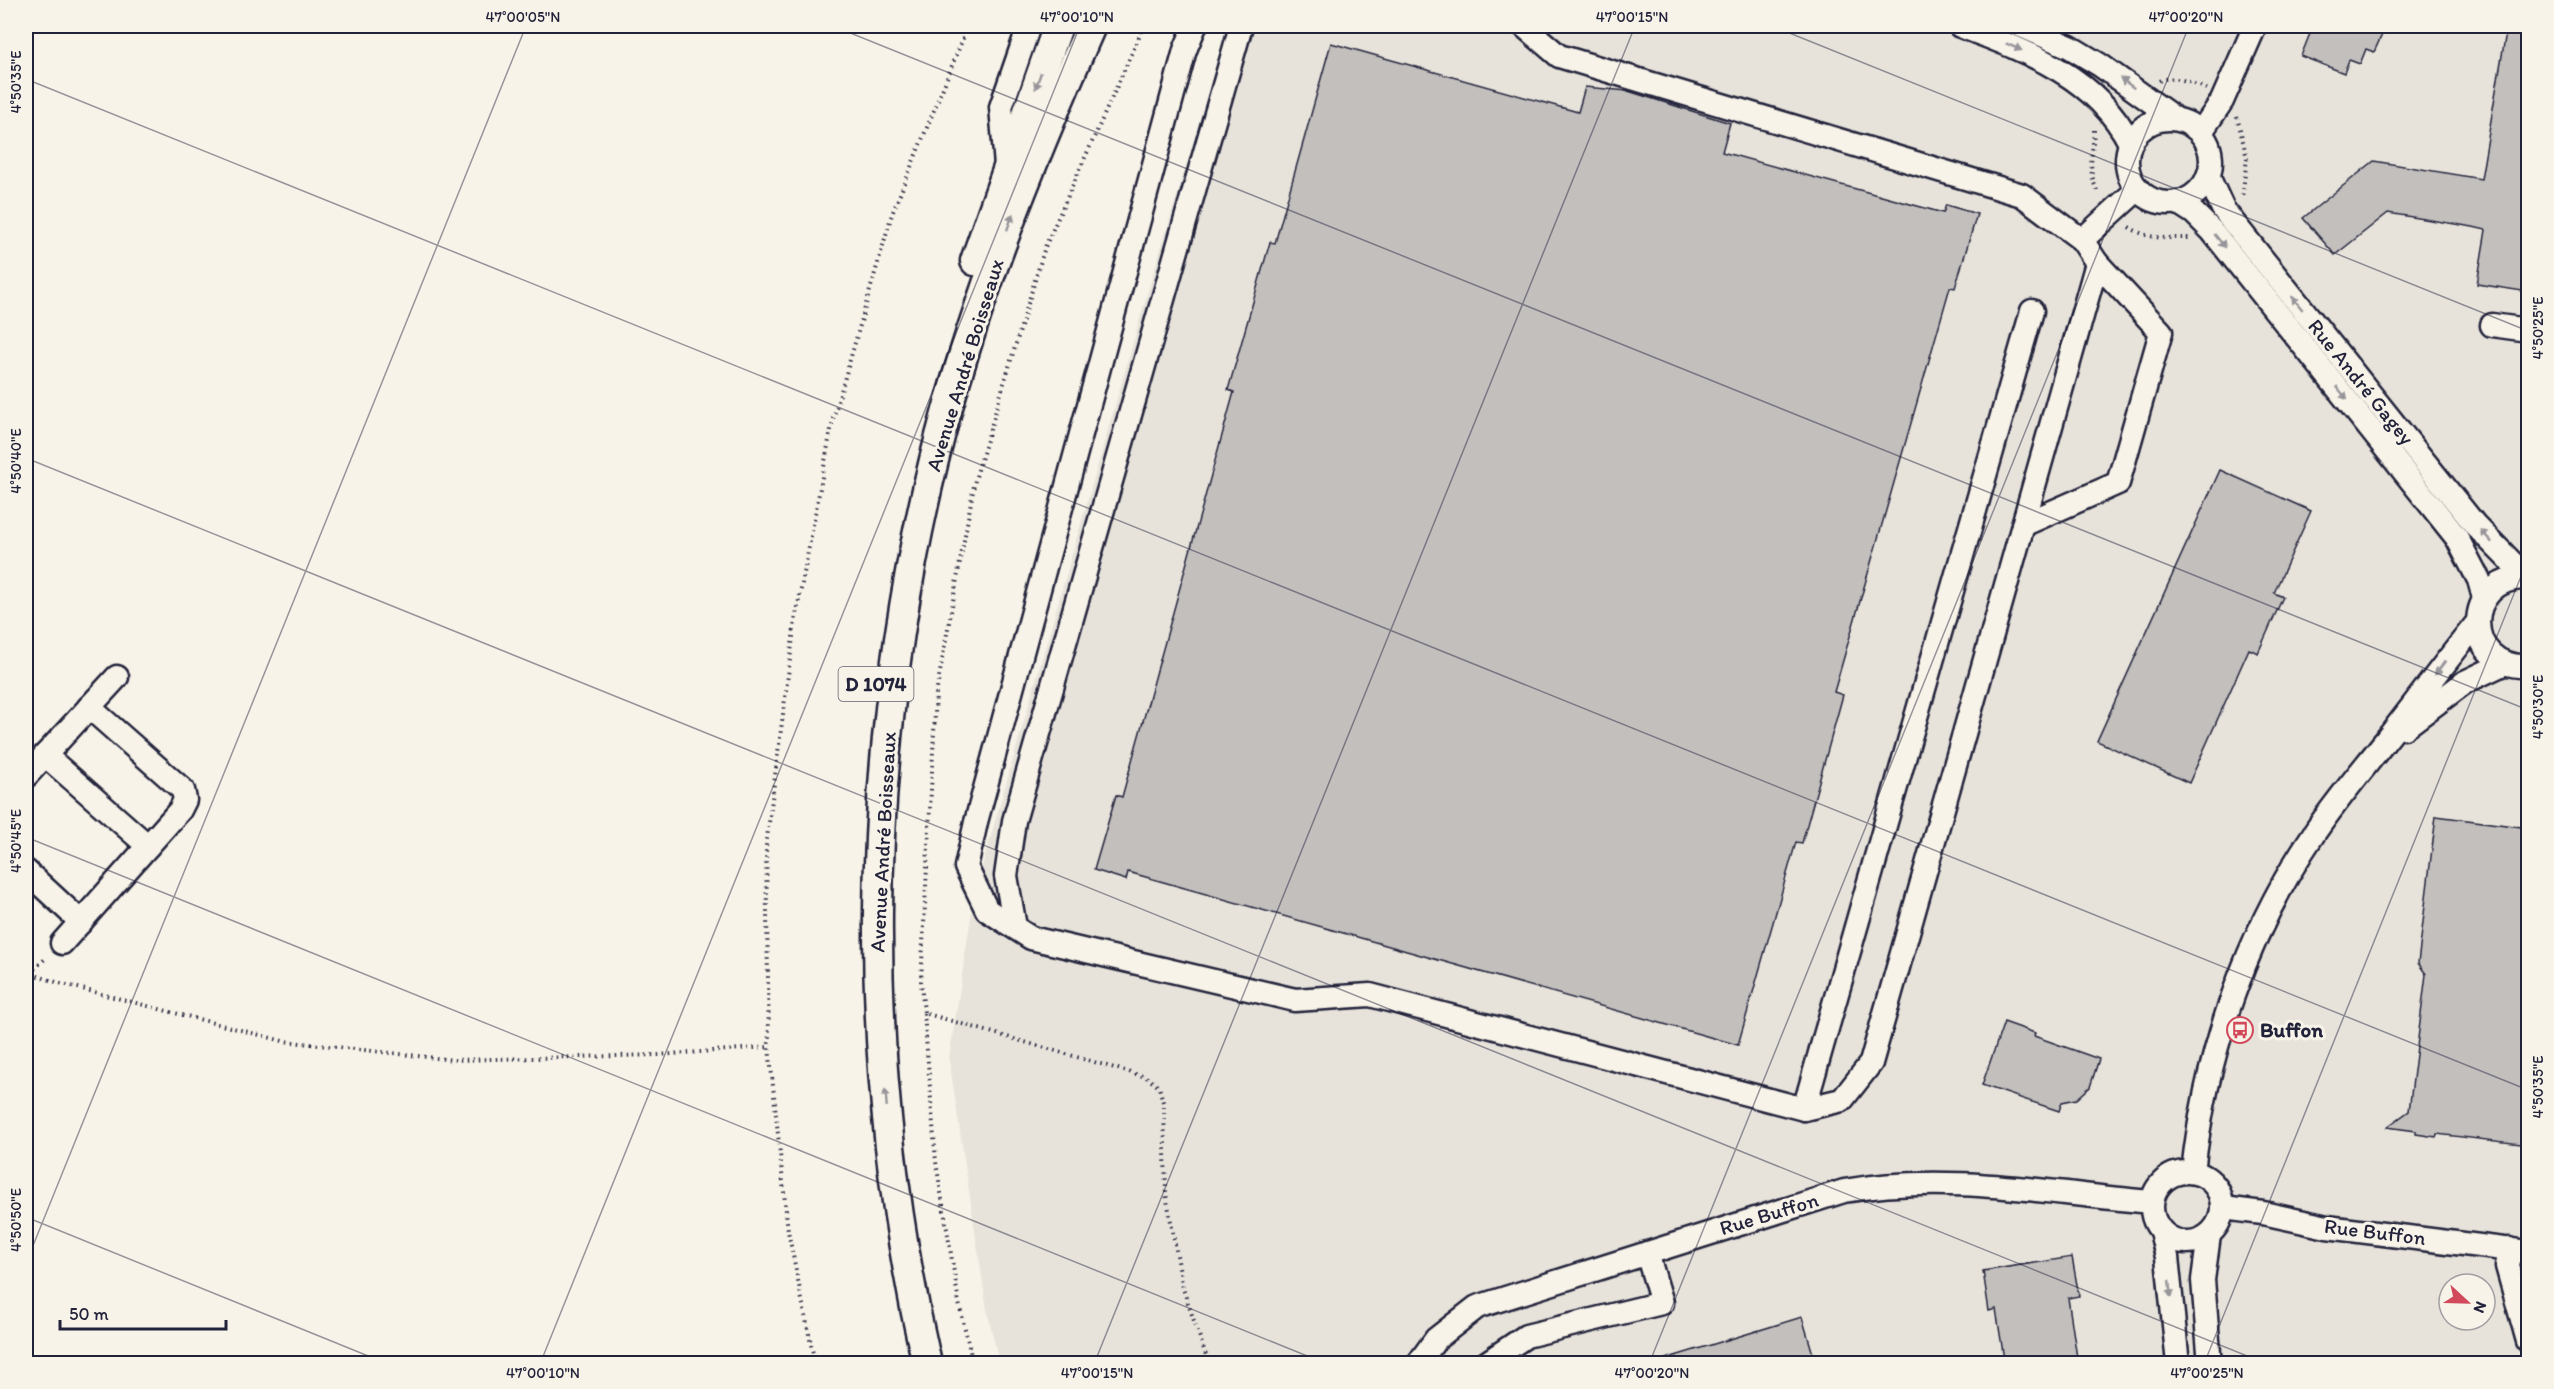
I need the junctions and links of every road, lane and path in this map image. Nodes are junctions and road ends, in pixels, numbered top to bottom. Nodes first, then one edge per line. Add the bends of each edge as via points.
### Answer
1 (969, 26) edge
2 (1029, 26) edge
3 (1058, 26) edge
4 (1091, 26) edge
5 (1196, 26) edge
6 (1241, 26) edge
7 (1524, 26) edge
8 (1960, 26) edge
9 (2021, 26) edge
10 (2254, 26) edge
11 (2154, 83) dead end
12 (2212, 93) dead end
13 (2234, 111) dead end
14 (2174, 118) junction
15 (2094, 123) dead end
16 (2200, 132) junction
17 (2130, 143) junction
18 (1006, 171) junction
19 (2208, 176) junction
20 (2138, 189) junction
21 (2099, 194) dead end
22 (2177, 202) junction
23 (2242, 204) dead end
24 (2129, 227) dead end
25 (2082, 240) junction
26 (2197, 242) dead end
27 (2097, 263) junction
28 (2032, 311) dead end
29 (2492, 325) dead end
30 (2529, 330) edge
31 (2023, 525) junction
32 (2528, 578) edge
33 (2484, 598) junction
34 (2477, 623) junction
35 (2505, 663) junction
36 (2529, 666) edge
37 (117, 677) dead end
38 (89, 707) junction
39 (2382, 746) junction
40 (45, 755) junction
41 (26, 776) edge
42 (148, 846) junction
43 (26, 871) edge
44 (81, 922) junction
45 (1015, 927) junction
46 (62, 943) dead end
47 (26, 972) edge
48 (924, 1013) dead end
49 (769, 1047) junction
50 (1804, 1109) junction
51 (2193, 1172) junction
52 (2152, 1202) junction
53 (2223, 1208) junction
54 (2161, 1231) junction
55 (2209, 1235) junction
56 (2519, 1251) edge
57 (1647, 1253) junction
58 (2521, 1291) edge
59 (2529, 1341) edge
60 (815, 1364) edge
61 (913, 1364) edge
62 (927, 1364) edge
63 (973, 1364) edge
64 (1418, 1364) edge
65 (1485, 1364) edge
66 (2178, 1364) edge
67 (2210, 1364) edge

1 - 49 path via 892,214 833,419 795,621 766,846
2 - 18 street via 1001,107
3 -> 18 main road, Avenue André Boisseaux / D 1074
62 -> 4 main road, Avenue André Boisseaux / D 1074 via 904,1253 891,1154 877,973 883,789 891,703 912,556 964,354 1018,198
5 - 45 street via 1185,50 975,822 966,867 987,910
6 - 45 street via 1014,821 1006,876
7 - 25 street via 1559,57 2022,195
8 -> 17 street via 2058,67 2076,79 2107,108
14 -> 9 street via 2100,65
10 - 16 street via 2222,100
11 - 12 path via 2175,79
13 - 23 path via 2247,158
14 - 16 street
14 - 17 street via 2148,124
15 - 21 path via 2090,172
16 - 19 street via 2211,153
17 - 20 street via 2127,168
18 - 61 main road, Avenue André Boisseaux / D 1074 via 961,302 915,458 887,605 866,765 859,933 869,1125 902,1325
19 - 22 street via 2196,193
32 -> 19 street, Rue André Gagey via 2475,525 2233,222
20 - 22 street via 2156,201
20 - 25 street
22 -> 33 street, Rue André Gagey via 2212,231 2457,538
24 - 26 path via 2148,237 2192,238
25 - 27 street
27 - 31 street
27 - 31 street via 2161,332 2158,343 2118,483
28 - 50 street
29 - 30 street
31 - 50 street via 1871,1063 1842,1100
32 - 33 street via 2502,582
33 - 34 street
34 - 35 street via 2485,647
34 -> 39 street
35 - 36 street
35 - 39 street via 2465,682
37 - 38 street
38 - 40 street
38 - 42 street via 183,790 185,800 180,810
39 - 51 street via 2314,834 2256,937 2221,1029
40 - 41 street
40 - 42 street
42 - 44 street
43 - 44 street
44 - 46 street
45 - 50 street via 1031,938 1295,1000 1370,995
47 - 49 path via 284,1041 454,1060 658,1055
48 - 63 path via 936,1162 958,1303
49 - 60 path via 788,1231
51 - 52 street via 2171,1175 2155,1191
51 - 53 street via 2203,1175 2217,1188
52 - 54 street via 2152,1213
52 - 57 street, Rue Buffon via 1967,1184 1878,1185 1808,1202
53 - 55 street
53 - 56 street, Rue Buffon via 2327,1227
54 - 55 street via 2179,1242 2190,1243
54 -> 66 street
55 - 67 street via 2203,1280
56 - 58 street via 2507,1266
57 - 64 street, Rue Buffon via 1477,1307 1436,1339
57 - 65 street via 1662,1303 1526,1336
58 - 59 street

